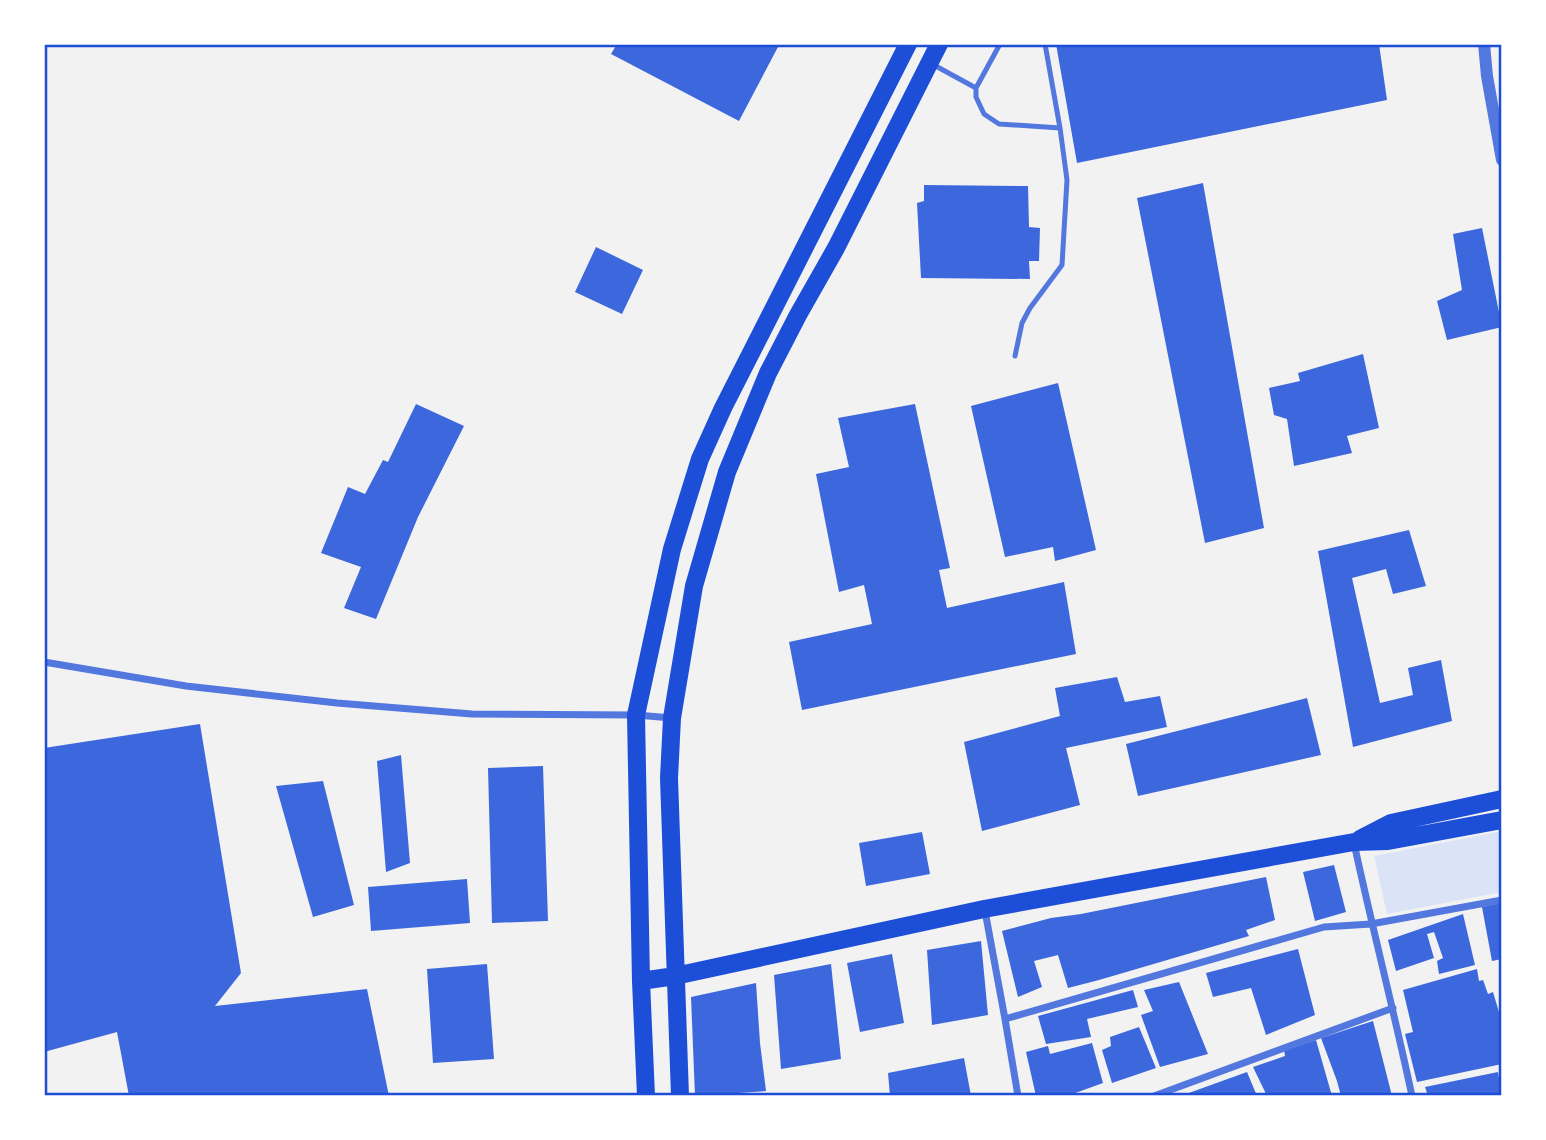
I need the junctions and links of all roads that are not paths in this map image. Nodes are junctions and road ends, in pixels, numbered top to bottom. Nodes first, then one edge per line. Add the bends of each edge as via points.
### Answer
1 (908, 44) edge
2 (939, 44) edge
3 (1000, 44) edge
4 (1045, 44) edge
5 (1484, 44) edge
6 (929, 63) junction
7 (976, 88) junction
8 (1060, 128) junction
9 (1502, 160) edge
10 (1015, 356) dead end
11 (44, 662) edge
12 (636, 715) junction
13 (672, 718) junction
14 (1502, 799) edge
15 (1502, 820) edge
16 (1354, 842) junction
17 (1502, 900) edge
18 (984, 909) junction
19 (1371, 924) junction
20 (675, 976) junction
21 (641, 981) junction
22 (1393, 1008) junction
23 (1005, 1019) junction
24 (646, 1096) edge
25 (680, 1096) edge
26 (1018, 1096) edge
27 (1154, 1096) edge
28 (1412, 1096) edge

1 - 12 main road via 700,459 672,550
2 - 6 main road
3 - 7 lane
4 - 8 lane
5 - 9 street
6 - 7 lane
6 - 13 main road via 768,373 727,472 694,586
7 - 8 lane via 984,114 999,124
8 - 10 lane via 1067,180 1062,265 1030,307
11 - 12 street via 186,686 337,703 472,714
12 - 13 street
12 - 21 main road
13 - 20 main road via 669,778
14 - 16 main road via 1391,823
15 - 16 main road via 1388,841
16 - 18 main road
16 - 19 street
17 - 19 street
18 - 20 main road
18 - 23 street
19 - 22 street
19 - 23 street via 1324,927
20 - 21 main road
20 - 25 main road
21 - 24 main road
22 - 27 street
22 - 28 street
23 - 26 street

